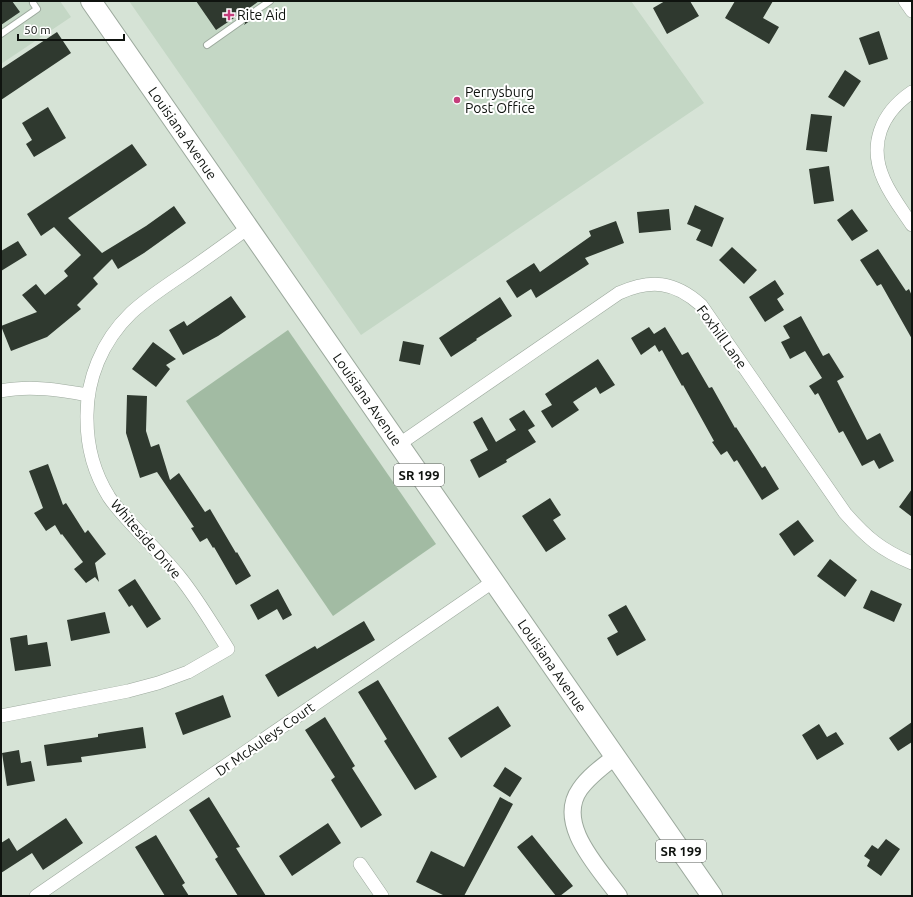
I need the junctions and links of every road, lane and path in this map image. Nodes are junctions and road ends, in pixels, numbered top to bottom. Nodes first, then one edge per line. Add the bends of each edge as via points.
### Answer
1 (90, 1) edge
2 (270, 1) edge
3 (905, 1) edge
4 (33, 3) dead end
5 (912, 11) edge
6 (251, 14) dead end
7 (241, 21) dead end
8 (1, 34) edge
9 (207, 45) dead end
10 (912, 92) edge
11 (912, 224) edge
12 (248, 228) junction
13 (1, 391) edge
14 (88, 395) junction
15 (398, 445) junction
16 (912, 563) edge
17 (494, 581) junction
18 (1, 716) edge
19 (616, 756) junction
20 (360, 864) dead end
21 (36, 896) edge
22 (382, 896) edge
23 (619, 896) edge
24 (712, 896) edge

1 - 12 main road, Louisiana Avenue / SR 199
2 - 6 lane
3 - 5 street
4 - 8 lane via 37,9
7 - 9 lane
10 - 11 street via 901,99 886,118 880,128 877,144 883,180
12 - 14 street, Whiteside Drive via 130,314 105,346
12 - 15 main road, Louisiana Avenue / SR 199
13 - 14 street via 52,389
14 - 18 street, Whiteside Drive via 87,431 91,459 99,479 122,514 180,577 199,602 228,649 188,672 158,683
15 - 16 street, Foxhill Lane via 619,293 633,286 660,284 692,297 701,305 845,513 882,548
15 - 17 main road, Louisiana Avenue / SR 199
17 - 19 main road, Louisiana Avenue / SR 199
17 - 21 street, Dr McAuleys Court
19 - 23 street via 591,776 580,789 572,808 572,820 584,846
19 - 24 main road, Louisiana Avenue / SR 199
20 - 22 street

